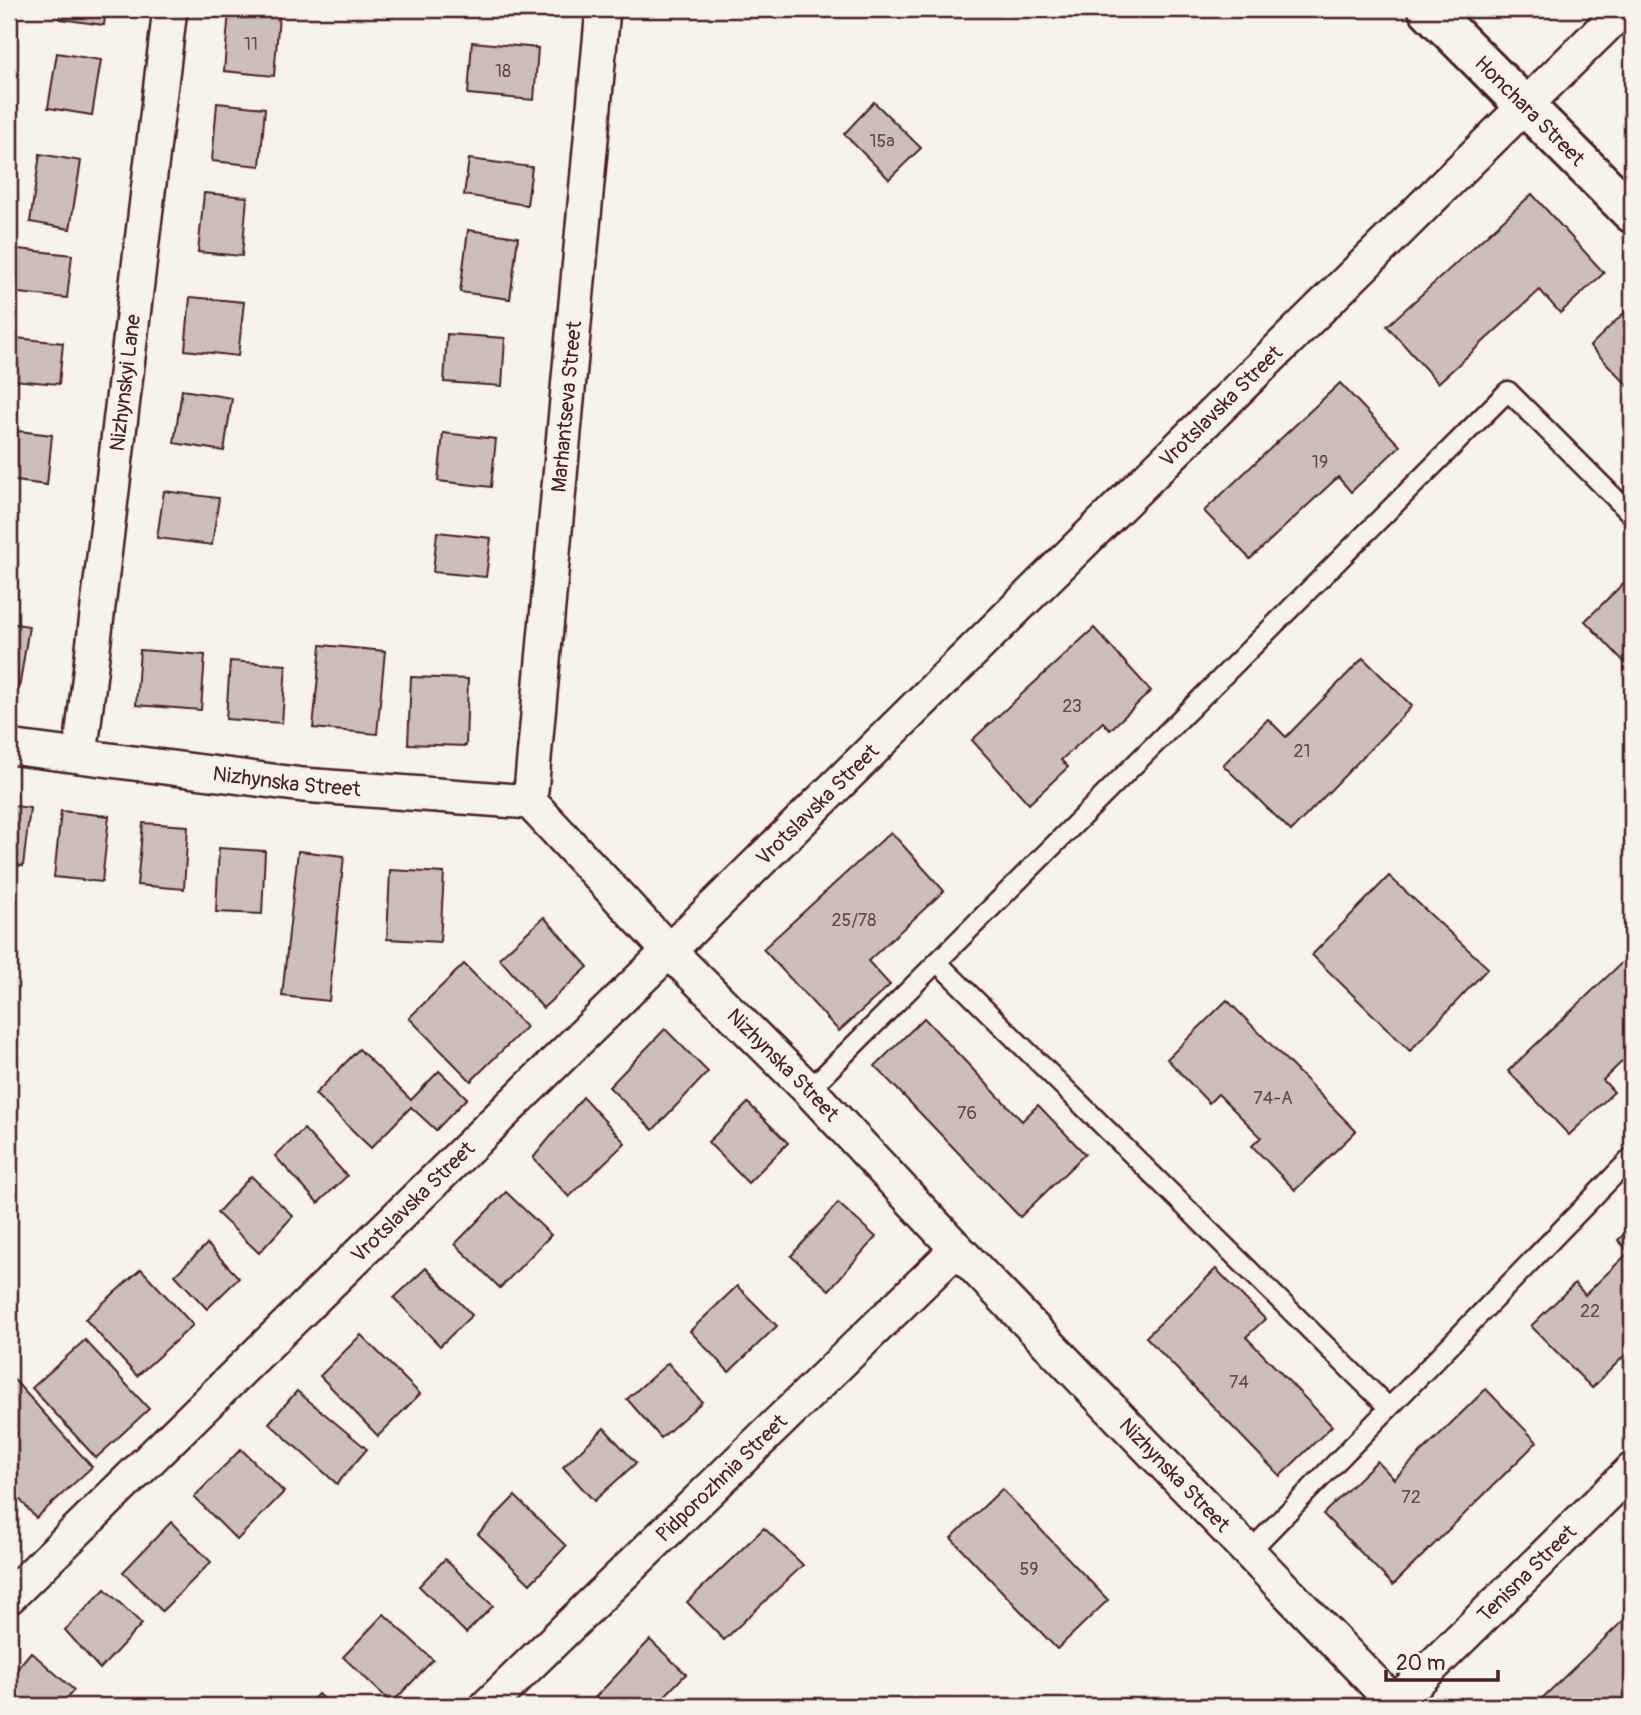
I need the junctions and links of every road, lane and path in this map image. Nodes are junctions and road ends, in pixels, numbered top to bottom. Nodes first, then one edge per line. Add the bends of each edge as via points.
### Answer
1 (170, 9) edge
2 (603, 9) edge
3 (1428, 9) edge
4 (1623, 9) edge
5 (1524, 107) junction
6 (1632, 213) edge
7 (1632, 515) edge
8 (9, 747) edge
9 (80, 756) junction
10 (530, 803) junction
11 (669, 951) junction
12 (937, 962) junction
13 (809, 1090) junction
14 (1632, 1157) edge
15 (957, 1249) junction
16 (1389, 1408) junction
17 (1632, 1470) edge
18 (1249, 1552) junction
19 (9, 1597) edge
20 (1395, 1705) edge
21 (487, 1706) edge

1 - 9 street, Nizhynskyi Lane
2 - 10 street, Marhantseva Street
3 - 5 street, Honchara Street
4 - 5 street, Vrotslavska Street
5 - 6 street, Honchara Street
5 - 11 street, Vrotslavska Street
7 - 12 lane via 1508,391
8 - 9 street, Nizhynska Street
9 - 10 street, Nizhynska Street via 303,785
10 - 11 street, Nizhynska Street
11 - 13 street, Nizhynska Street
11 - 19 street, Vrotslavska Street
12 - 13 lane
12 - 16 lane
13 - 15 street, Nizhynska Street
14 - 16 lane
15 - 18 street, Nizhynska Street
15 - 21 street, Pidporozhnia Street
16 - 18 lane
17 - 20 street, Tenisna Street
18 - 20 street, Nizhynska Street

